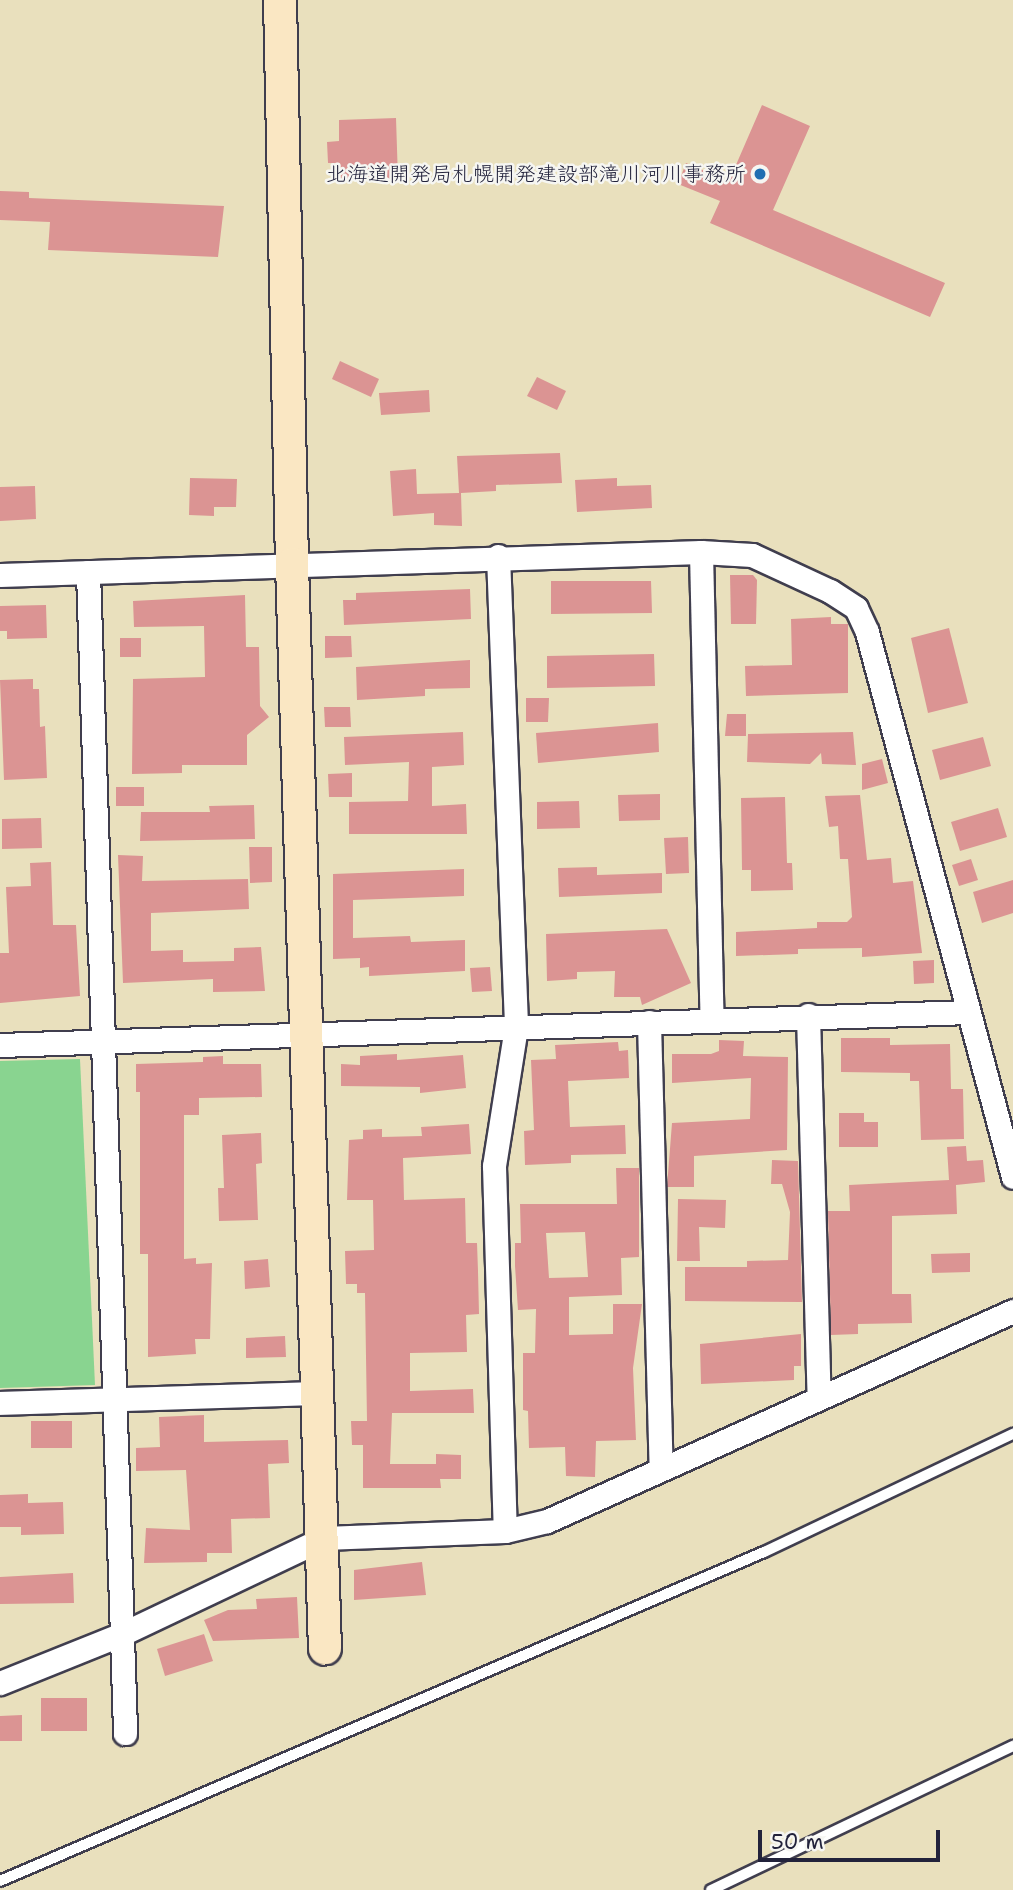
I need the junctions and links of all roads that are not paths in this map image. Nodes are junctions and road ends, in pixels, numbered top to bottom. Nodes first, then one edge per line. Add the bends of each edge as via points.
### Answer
1 (280, 0) edge
2 (701, 552) junction
3 (498, 556) junction
4 (292, 564) junction
5 (88, 572) junction
6 (0, 575) edge
7 (967, 1012) junction
8 (808, 1015) junction
9 (712, 1019) junction
10 (649, 1022) junction
11 (516, 1027) junction
12 (307, 1035) junction
13 (103, 1042) junction
14 (0, 1045) edge
15 (1013, 1177) edge
16 (1013, 1311) edge
17 (320, 1393) junction
18 (819, 1397) junction
19 (113, 1400) junction
20 (0, 1404) edge
21 (1013, 1434) edge
22 (661, 1469) junction
23 (505, 1531) junction
24 (324, 1538) junction
25 (122, 1634) junction
26 (325, 1648) dead end
27 (0, 1683) edge
28 (125, 1733) dead end
29 (1013, 1746) edge
30 (0, 1881) edge
31 (710, 1890) edge

1 - 4 street
2 - 3 street
2 - 7 street via 752,555 831,591 856,608 867,632
2 - 9 street
3 - 4 street
3 - 11 street
4 - 5 street
4 - 12 street
5 - 6 street
5 - 13 street
7 - 8 street
7 - 15 street
8 - 9 street
8 - 18 street
9 - 10 street
10 - 11 street
10 - 22 street
11 - 12 street
11 - 23 street via 494,1166
12 - 13 street
12 - 17 street
13 - 14 street
13 - 19 street
16 - 18 street
17 - 19 street
17 - 24 street
18 - 22 street
19 - 20 street
19 - 25 street
21 - 30 lane via 751,1557
22 - 23 street via 547,1521
23 - 24 street
24 - 25 street
24 - 26 street
25 - 27 street
25 - 28 street
29 - 31 lane

